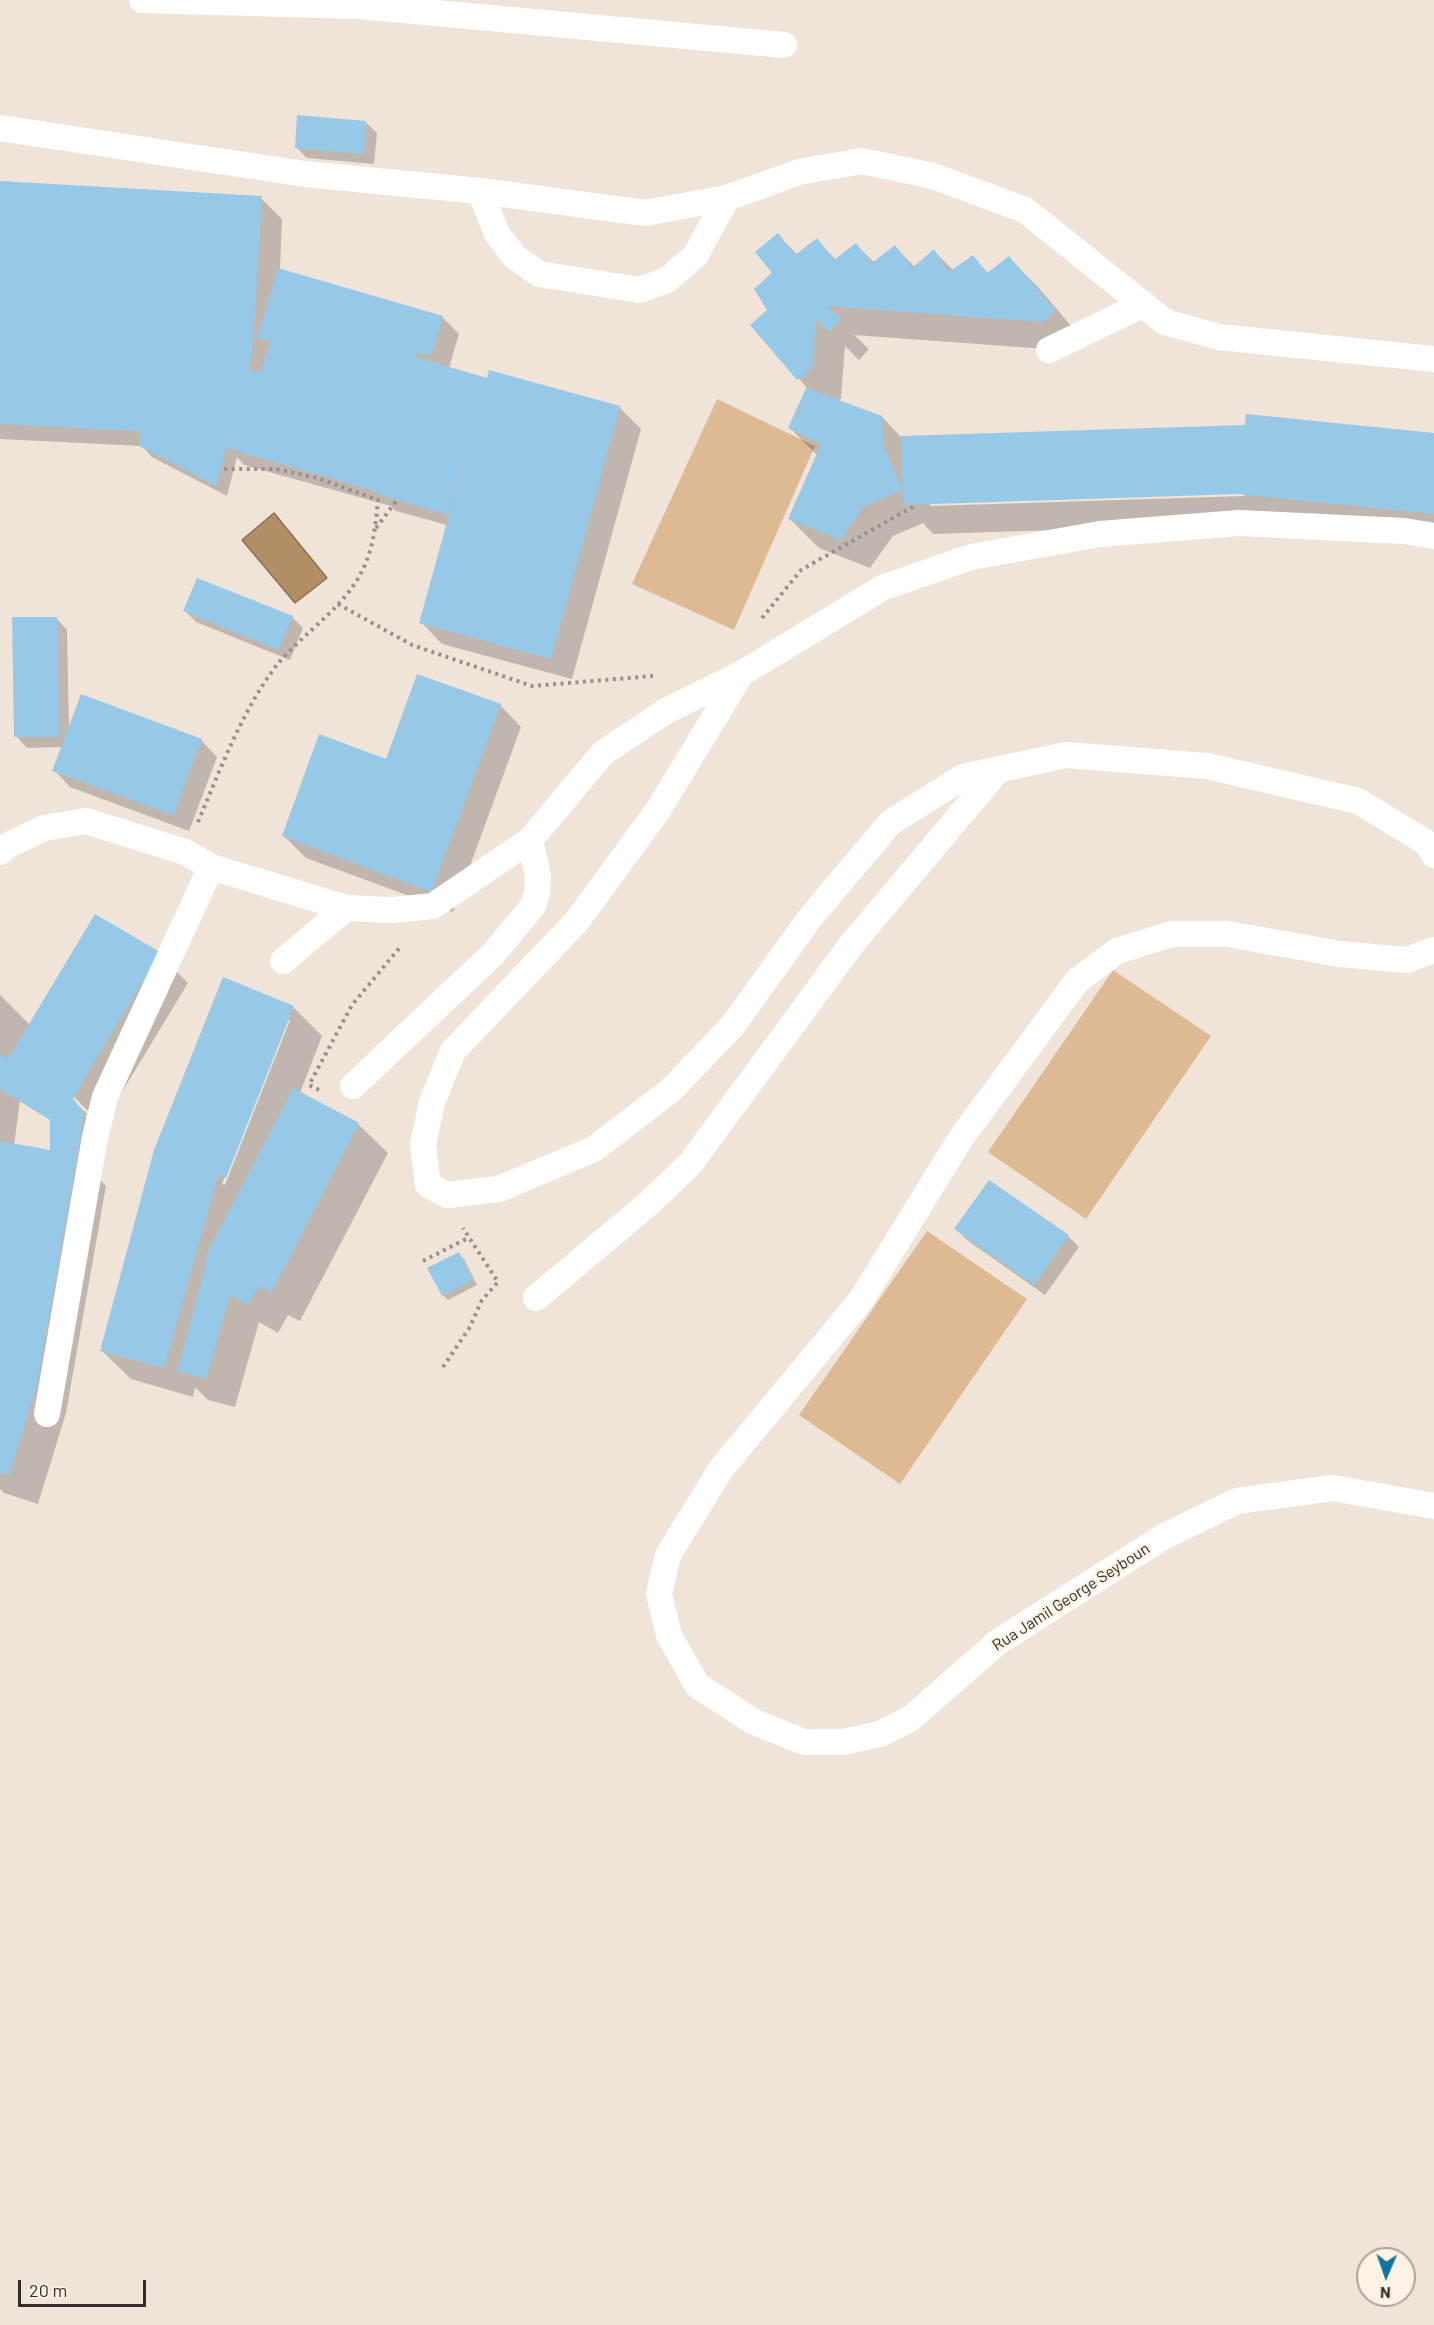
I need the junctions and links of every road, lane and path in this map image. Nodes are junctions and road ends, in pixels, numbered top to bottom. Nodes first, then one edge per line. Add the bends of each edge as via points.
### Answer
1 (142, 0) edge
2 (784, 45) dead end
3 (0, 128) edge
4 (480, 191) junction
5 (727, 198) junction
6 (1144, 304) junction
7 (1049, 350) dead end
8 (1434, 359) edge
9 (220, 469) dead end
10 (397, 500) dead end
11 (916, 505) dead end
12 (375, 529) junction
13 (1434, 536) edge
14 (338, 604) junction
15 (757, 625) dead end
16 (741, 674) junction
17 (658, 676) dead end
18 (999, 769) junction
19 (530, 840) junction
20 (0, 852) edge
21 (185, 852) junction
22 (1434, 855) edge
23 (211, 867) junction
24 (434, 906) junction
25 (346, 908) junction
26 (1434, 950) edge
27 (283, 961) dead end
28 (352, 1005) dead end
29 (353, 1086) dead end
30 (447, 1195) junction
31 (468, 1238) junction
32 (423, 1261) dead end
33 (536, 1298) dead end
34 (443, 1367) dead end
35 (47, 1414) dead end
36 (1434, 1506) edge

1 - 2 lane via 360,6
3 - 4 lane via 306,174
4 - 5 lane via 645,213
4 - 5 lane via 497,234 515,257 539,274 640,290 667,280 695,256
5 - 6 lane via 799,172 862,161 933,176 1025,210
6 - 7 lane
6 - 8 lane via 1165,322 1219,338
9 - 12 path via 276,469 318,478 378,500
10 - 12 path
11 - 15 path via 801,570
12 - 14 path via 362,572
13 - 16 lane via 1239,523 1100,534 972,557 882,588
14 - 17 path via 412,645 532,686
14 - 21 path via 277,665 245,714
16 - 19 lane via 666,711 603,753
16 - 30 lane via 658,810 577,921 453,1051 432,1102 423,1144 428,1185
18 - 22 lane via 1066,755 1207,766 1358,801 1427,843
18 - 30 lane via 963,777 890,822 810,918 733,1025 671,1090 594,1149 499,1189
18 - 33 lane via 851,945 690,1164
19 - 24 lane
19 - 29 lane via 538,876 533,906 493,954
20 - 21 lane via 44,828 86,821
21 - 23 lane
23 - 25 lane
23 - 35 lane via 105,1097
24 - 25 lane via 393,910
24 - 28 path
25 - 27 lane
26 - 36 lane, Rua Jamil George Seyboun via 1407,960 1339,954 1228,933 1172,934 1117,951 1077,981 968,1129 861,1300 722,1469 668,1555 659,1594 669,1635 697,1685 754,1722 804,1742 843,1742 880,1734 910,1719 998,1642 1163,1538 1237,1501 1332,1488
30 - 31 path
31 - 32 path
31 - 34 path via 498,1282 482,1300 470,1327

